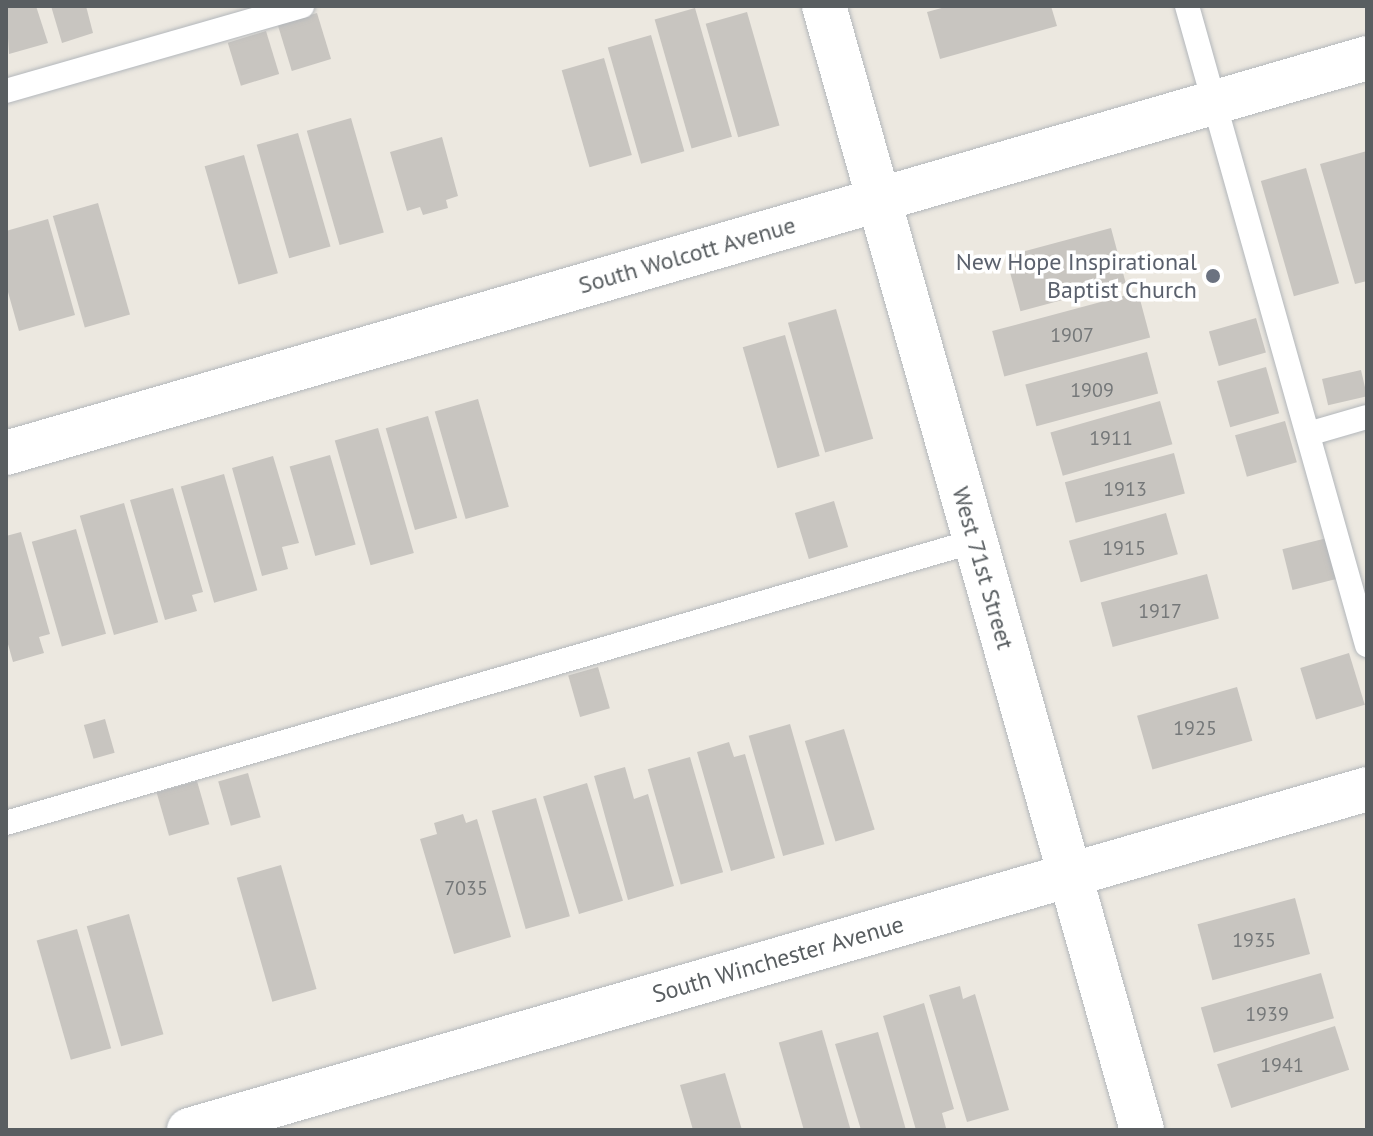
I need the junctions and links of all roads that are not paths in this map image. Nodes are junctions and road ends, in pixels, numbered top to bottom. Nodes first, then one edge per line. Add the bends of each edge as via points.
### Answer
1 (302, 6) edge
2 (824, 6) edge
3 (1187, 6) edge
4 (1367, 58) edge
5 (6, 91) edge
6 (1214, 102) junction
7 (879, 200) junction
8 (1367, 417) edge
9 (1308, 434) junction
10 (6, 453) edge
11 (975, 541) junction
12 (1367, 645) edge
13 (1367, 789) edge
14 (6, 823) edge
15 (1070, 875) junction
16 (189, 1130) edge
17 (1142, 1130) edge

1 - 5 lane
2 - 7 street, West 71st Street
3 - 6 lane
4 - 6 street, South Wolcott Avenue
6 - 7 street, South Wolcott Avenue
6 - 9 lane
7 - 10 street, South Wolcott Avenue
7 - 11 street, West 71st Street
8 - 9 lane
9 - 12 lane
11 - 14 lane
11 - 15 street, West 71st Street
13 - 15 street, South Winchester Avenue
15 - 16 street, South Winchester Avenue
15 - 17 street, West 71st Street

